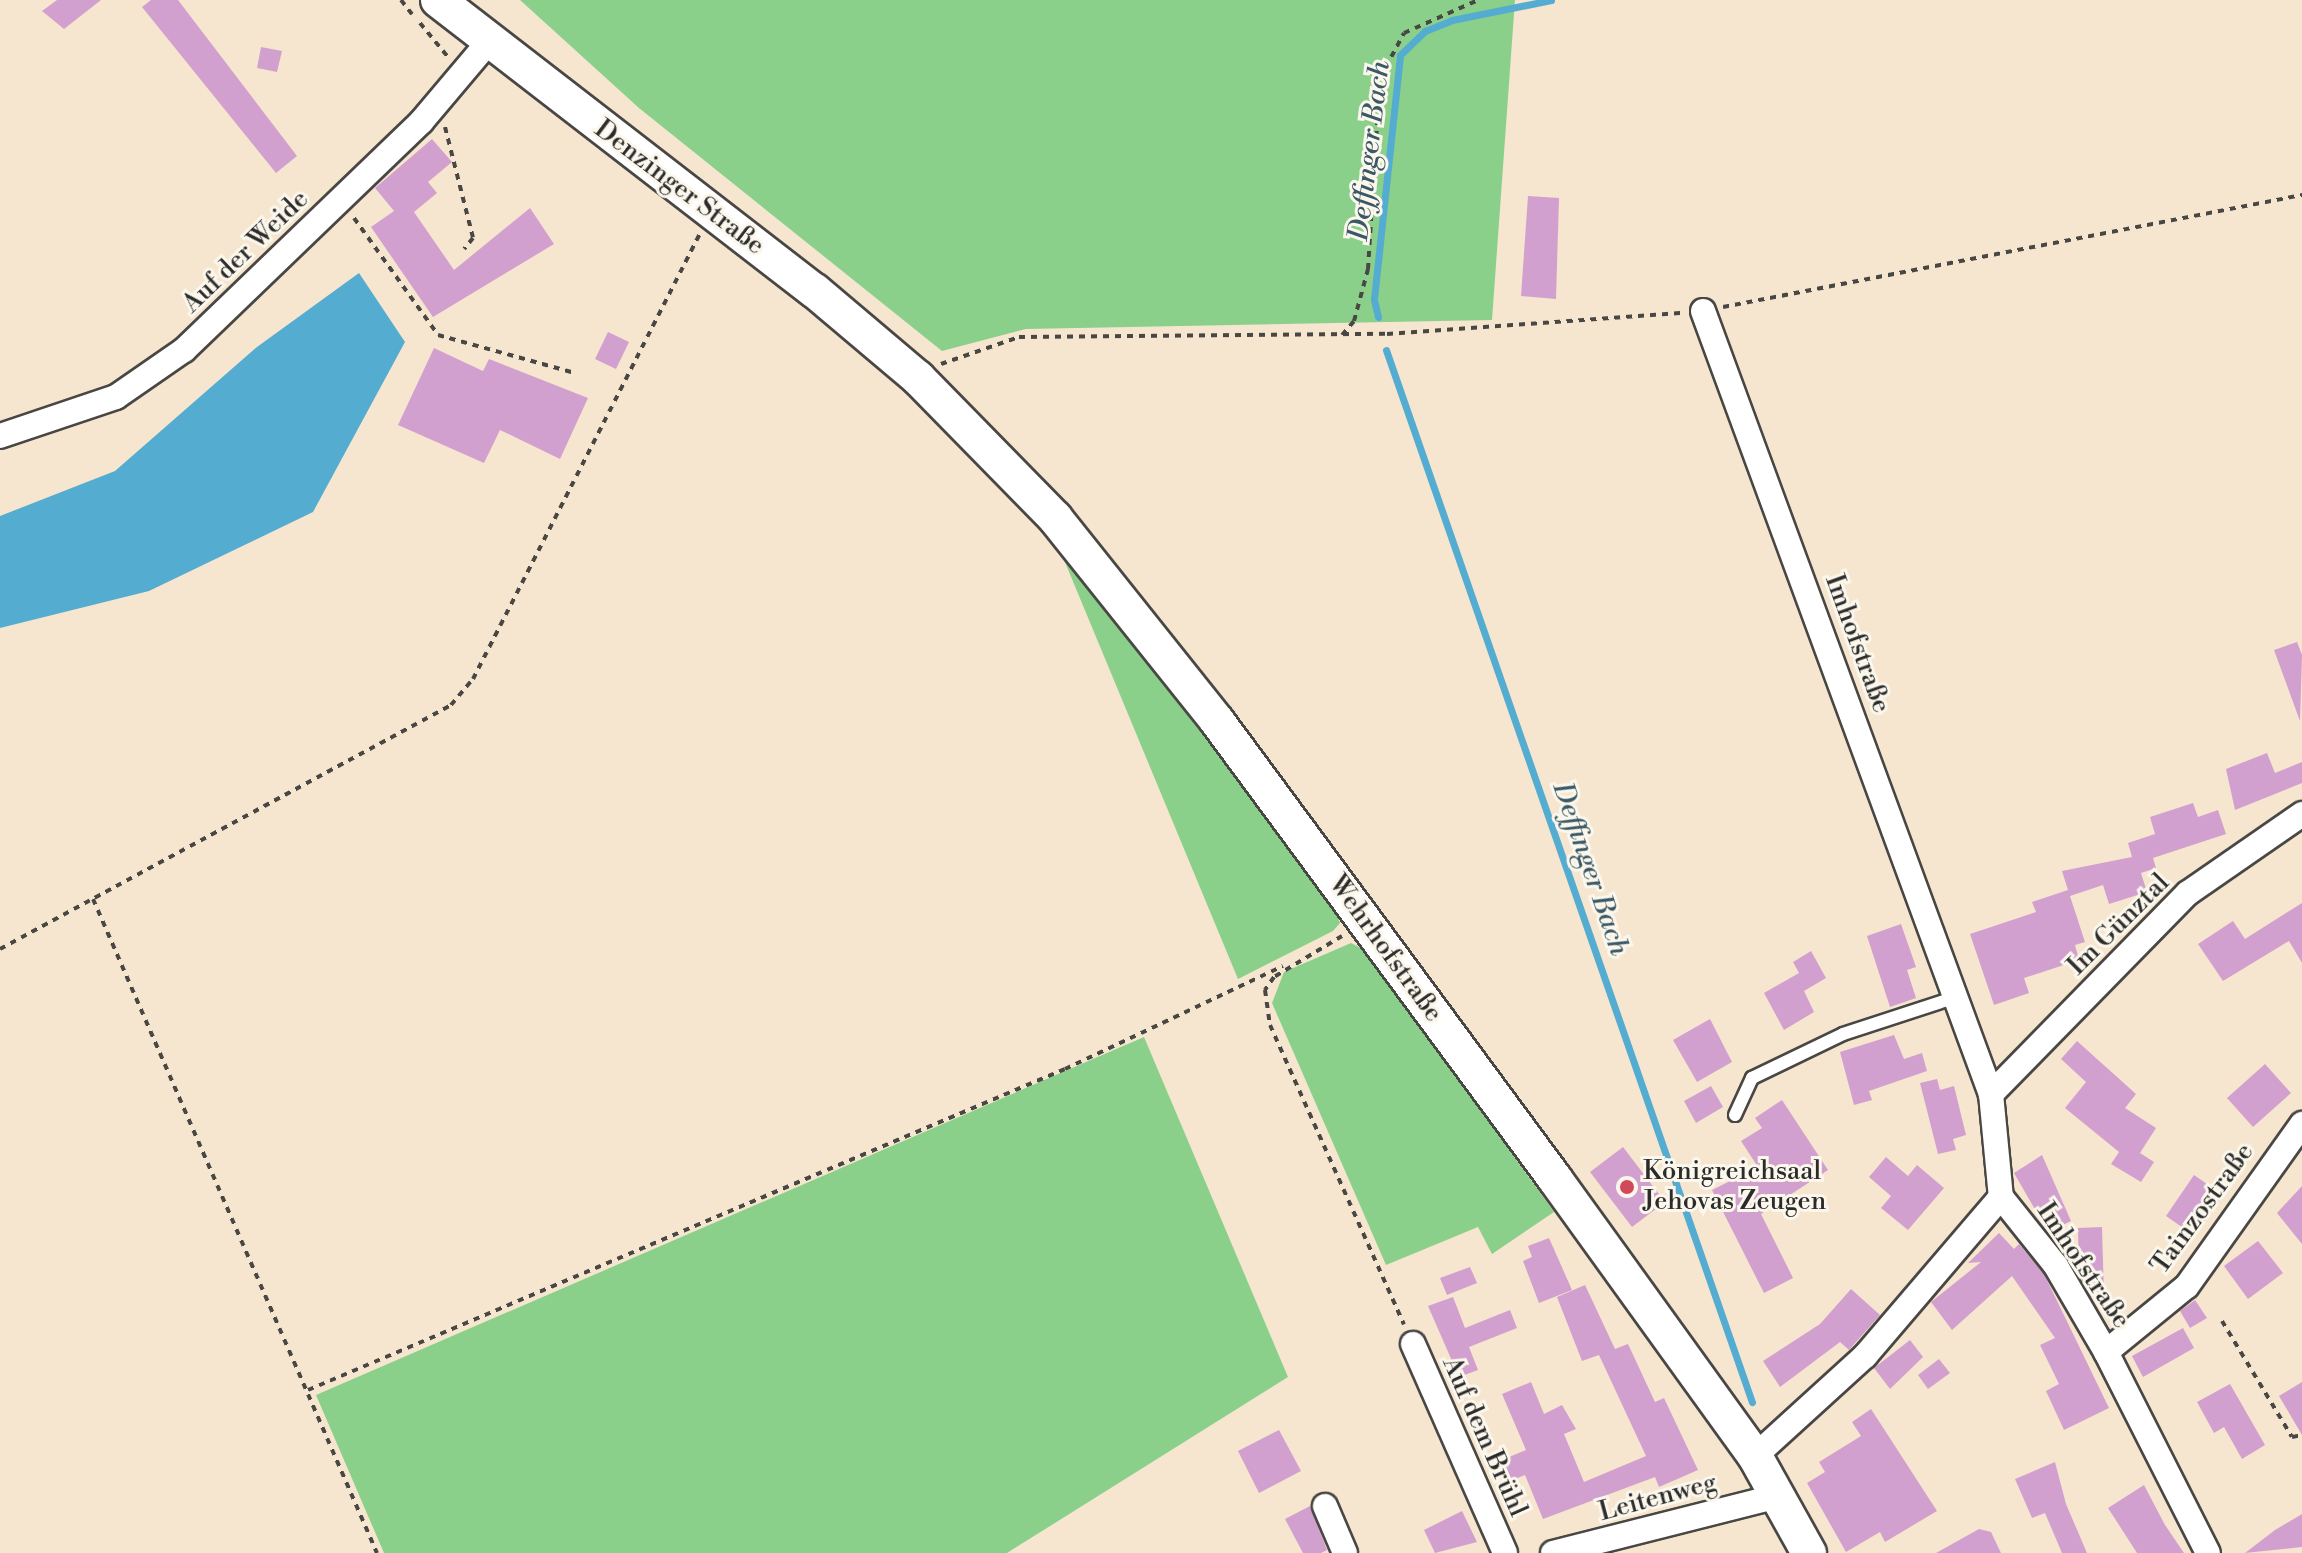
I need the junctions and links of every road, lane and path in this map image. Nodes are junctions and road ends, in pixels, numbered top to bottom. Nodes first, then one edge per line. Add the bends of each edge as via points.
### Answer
1 (401, 0) edge
2 (438, 0) edge
3 (1478, 0) edge
4 (487, 44) junction
5 (461, 73) junction
6 (431, 109) junction
7 (2302, 195) edge
8 (342, 199) junction
9 (712, 211) junction
10 (464, 249) dead end
11 (1703, 311) junction
12 (1342, 335) junction
13 (962, 355) dead end
14 (575, 373) dead end
15 (918, 378) joint
16 (0, 436) edge
17 (2302, 814) edge
18 (93, 899) junction
19 (1327, 943) dead end
20 (0, 949) edge
21 (1283, 966) junction
22 (1956, 997) junction
23 (1991, 1094) junction
24 (1735, 1115) dead end
25 (2302, 1124) edge
26 (2001, 1197) junction
27 (2222, 1321) dead end
28 (1413, 1344) joint
29 (2106, 1352) junction
30 (308, 1390) junction
31 (2302, 1435) edge
32 (1755, 1456) junction
33 (1778, 1496) junction
34 (1325, 1506) dead end
35 (377, 1553) edge
36 (1345, 1553) edge
37 (1505, 1553) edge
38 (1553, 1553) edge
39 (1809, 1553) edge
40 (2208, 1553) edge

1 - 5 path
2 - 4 street, Denzinger Straße
3 - 12 path via 1404,33 1380,78 1368,269 1354,321
4 - 5 street, Auf der Weide
4 - 9 street, Denzinger Straße
5 - 6 street, Auf der Weide
6 - 8 street, Auf der Weide
6 - 10 path via 455,151 468,203 473,238
7 - 11 path
8 - 14 path via 438,335
8 - 16 street, Auf der Weide via 184,350 116,397
9 - 15 street, Denzinger Straße
9 - 18 path via 473,679 451,705
11 - 12 path
11 - 22 street, Imhofstraße
12 - 13 path via 1019,337
15 - 32 street, Wehrhofstraße via 1055,518 1217,721
17 - 23 street, Im Günztal via 2188,893
18 - 20 path
18 - 30 path
19 - 21 path
21 - 28 path via 1265,990 1270,1025
21 - 30 path via 1065,1069
22 - 23 street, Imhofstraße
22 - 24 lane via 1843,1034 1752,1078
23 - 26 street, Imhofstraße
25 - 29 street, Tainzostraße via 2187,1286
26 - 29 street, Imhofstraße via 2056,1266
26 - 32 street via 1865,1356
27 - 31 path via 2292,1437
28 - 37 street, Auf dem Brühl
29 - 40 street, Imhofstraße
30 - 35 path
32 - 33 street, Wehrhofstraße
33 - 38 street, Leitenweg
33 - 39 street, Wehrhofstraße
34 - 36 street

